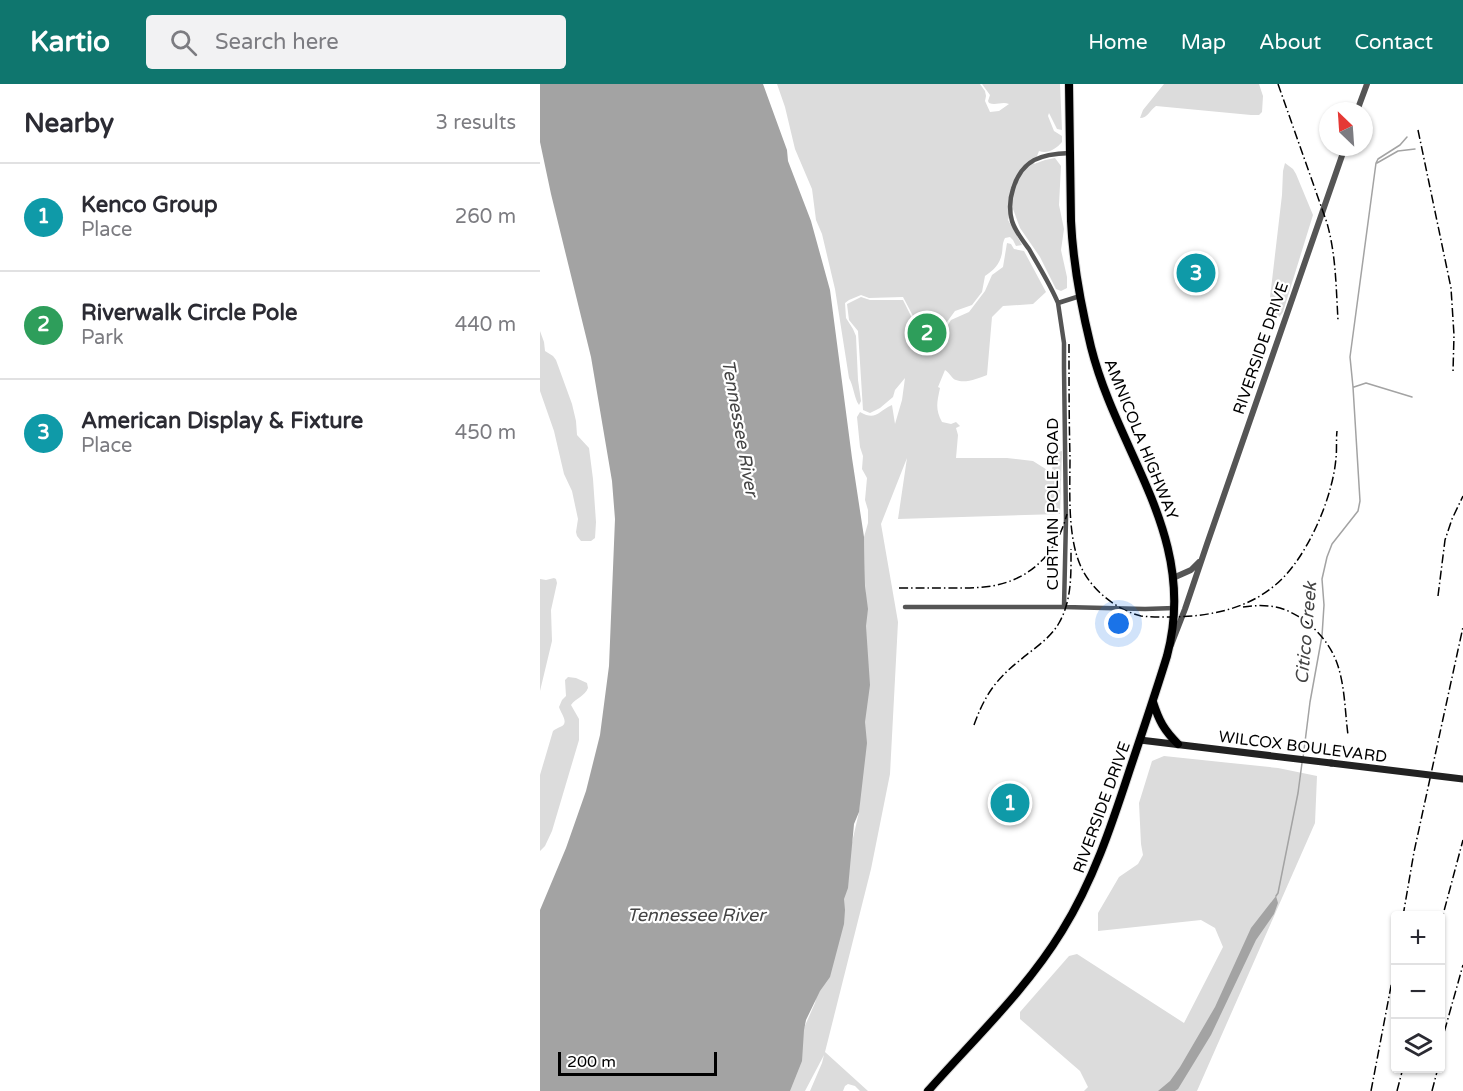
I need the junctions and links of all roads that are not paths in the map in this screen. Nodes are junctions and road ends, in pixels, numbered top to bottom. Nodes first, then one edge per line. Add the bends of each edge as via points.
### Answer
1 (1069, 84) edge
2 (1366, 84) edge
3 (1360, 102) edge
4 (1070, 153) junction
5 (1342, 156) edge
6 (1080, 296) junction
7 (1058, 303) junction
8 (1202, 560) junction
9 (1173, 578) junction
10 (1174, 589) joint
11 (905, 607) dead end
12 (1064, 607) junction
13 (1175, 608) junction
14 (1170, 648) junction
15 (1153, 701) junction
16 (1140, 740) junction
17 (1178, 744) junction
18 (1463, 779) edge
19 (928, 1091) edge

1 - 4 main road, AMNICOLA HIGHWAY
2 - 3 street
4 - 6 main road, AMNICOLA HIGHWAY via 1071,222
4 - 7 street, CURTAIN POLE ROAD via 1052,154 1026,165 1019,173 1009,202 1013,224
5 - 8 street, RIVERSIDE DRIVE
6 - 7 street
6 - 9 main road, AMNICOLA HIGHWAY via 1101,380 1162,525
7 - 12 street, CURTAIN POLE ROAD via 1064,344
8 - 9 street
8 - 14 street, RIVERSIDE DRIVE
9 - 10 main road, AMNICOLA HIGHWAY
10 - 13 main road, RIVERSIDE DRIVE
11 - 12 street, CURTAIN POLE ROAD
12 - 13 street
13 - 14 main road, RIVERSIDE DRIVE
14 - 15 main road, RIVERSIDE DRIVE
15 - 16 main road, RIVERSIDE DRIVE
15 - 17 main road via 1161,724
16 - 17 main road, WILCOX BOULEVARD
16 - 19 main road, RIVERSIDE DRIVE via 1103,850 1062,932 1018,992
17 - 18 main road, WILCOX BOULEVARD, bridge

